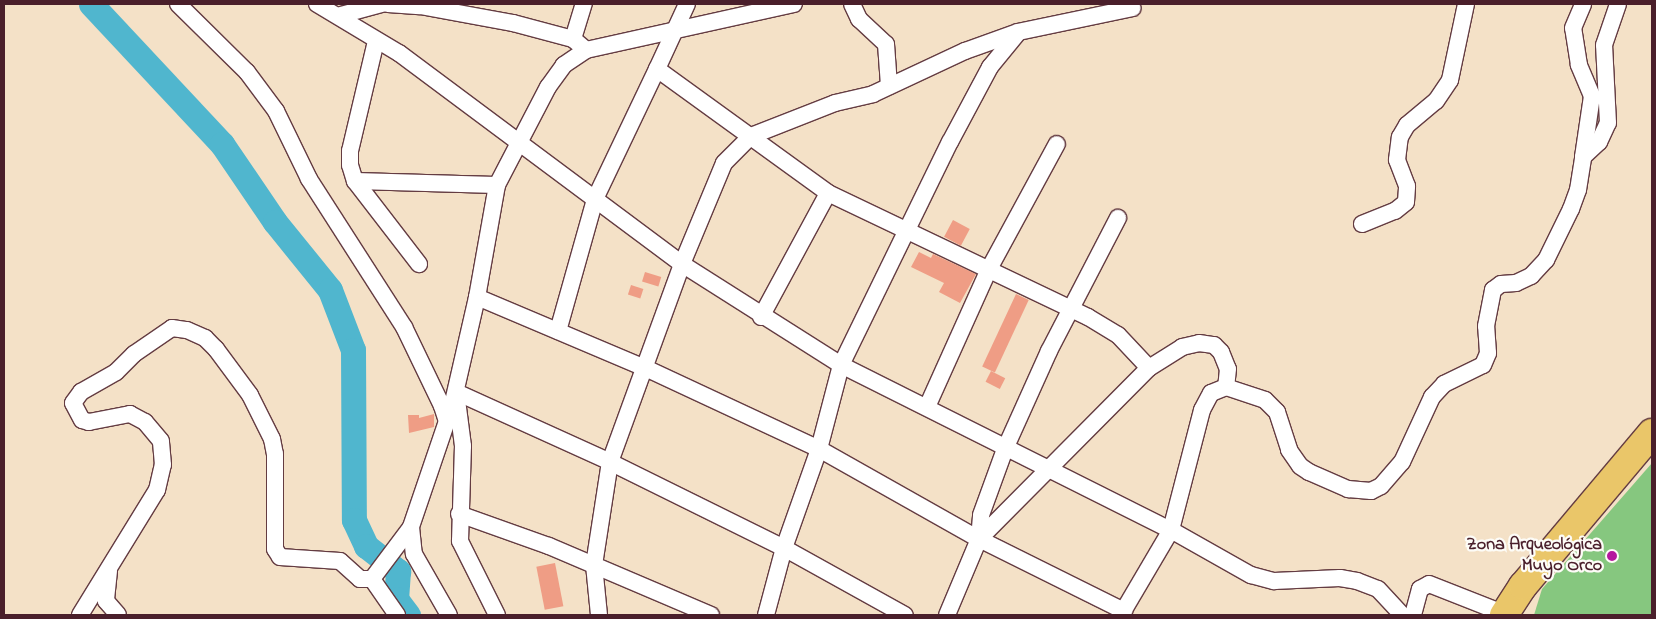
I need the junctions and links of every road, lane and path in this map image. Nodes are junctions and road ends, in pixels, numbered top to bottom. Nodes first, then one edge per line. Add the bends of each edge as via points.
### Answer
1 (178, 4) edge
2 (317, 4) edge
3 (382, 4) edge
4 (388, 4) edge
5 (584, 4) edge
6 (687, 4) edge
7 (794, 4) edge
8 (852, 4) edge
9 (1466, 4) edge
10 (1583, 4) edge
11 (1618, 4) edge
12 (1134, 8) dead end
13 (341, 15) junction
14 (676, 32) junction
15 (1018, 32) junction
16 (573, 39) junction
17 (376, 41) junction
18 (586, 50) junction
19 (657, 69) junction
20 (889, 86) junction
21 (751, 136) junction
22 (518, 142) junction
23 (1057, 144) dead end
24 (1583, 157) junction
25 (355, 181) junction
26 (497, 185) junction
27 (828, 193) junction
28 (595, 200) junction
29 (1118, 218) dead end
30 (1362, 224) dead end
31 (909, 230) junction
32 (419, 264) dead end
33 (682, 264) junction
34 (989, 269) junction
35 (477, 297) junction
36 (1072, 310) junction
37 (761, 317) junction
38 (558, 331) junction
39 (841, 365) junction
40 (643, 367) junction
41 (1149, 368) junction
42 (1226, 387) junction
43 (456, 392) junction
44 (927, 408) junction
45 (447, 422) junction
46 (1652, 433) edge
47 (819, 449) junction
48 (1005, 449) junction
49 (610, 462) junction
50 (1048, 469) junction
51 (459, 514) junction
52 (411, 527) junction
53 (1172, 530) junction
54 (979, 539) junction
55 (784, 548) junction
56 (594, 565) junction
57 (109, 566) junction
58 (372, 579) junction
59 (1123, 613) edge
60 (1505, 614) edge
61 (80, 615) edge
62 (118, 615) edge
63 (398, 615) edge
64 (449, 615) edge
65 (498, 615) edge
66 (599, 615) edge
67 (711, 615) edge
68 (766, 615) edge
69 (905, 615) edge
70 (947, 615) edge
71 (1402, 615) edge
72 (1413, 615) edge

1 - 45 street via 247,72 276,111 309,179 404,327
2 - 13 street
3 - 13 street
4 - 16 street via 420,6
5 - 16 street
6 - 14 street
7 - 14 street
8 - 20 street via 868,29 886,44
9 - 30 street via 1450,80 1436,101 1407,125 1400,137 1397,160 1407,186 1406,202 1395,211
10 - 24 street via 1573,28 1579,65 1592,96
11 - 24 street via 1604,44 1608,123 1599,142
12 - 15 street
13 - 17 street
14 - 18 street
14 - 19 street
15 - 20 street via 965,51
15 - 31 street via 990,67
16 - 18 street
17 - 22 street via 399,53
17 - 25 street via 350,151
18 - 22 street via 564,65
19 - 21 street
19 - 28 street
20 - 21 street
21 - 27 street
21 - 33 street via 724,164
22 - 26 street
22 - 28 street
23 - 34 street
24 - 42 street via 1578,190 1546,260 1531,276 1516,283 1501,284 1492,290 1486,326 1488,352 1483,365 1444,384 1432,397 1402,462 1382,486 1372,491 1348,489 1300,466 1289,450 1271,406 1265,400
25 - 26 street
25 - 32 street
26 - 35 street
27 - 31 street
27 - 37 street
28 - 33 street
28 - 38 street
29 - 36 street
31 - 34 street
31 - 39 street
33 - 37 street
33 - 40 street
34 - 36 street
34 - 44 street
35 - 38 street
35 - 43 street
36 - 41 street via 1118,335
36 - 48 street
37 - 39 street
38 - 40 street
39 - 44 street
39 - 47 street
40 - 47 street
40 - 49 street
41 - 42 street via 1182,347 1208,343 1214,345 1224,358 1228,369
41 - 50 street
42 - 53 street via 1211,393 1202,410
43 - 45 street
43 - 49 street
43 - 51 street via 463,446 463,496
44 - 48 street
45 - 52 street
46 - 60 highway via 1522,586
47 - 54 street
47 - 55 street
48 - 50 street
48 - 54 street via 981,515
49 - 55 street
49 - 56 street
50 - 53 street
50 - 54 street
51 - 56 street
51 - 65 street via 460,541
52 - 58 street
52 - 64 street via 414,554
53 - 59 street
53 - 71 street via 1251,575 1274,581 1340,578 1357,581 1378,589
54 - 59 street
54 - 70 street
55 - 68 street
55 - 69 street
56 - 66 street
56 - 67 street
57 - 58 street via 121,552 157,490 163,465 161,441 145,422 130,414 89,422 82,420 73,403 80,392 116,372 134,354 172,328 187,330 204,338 216,349 250,395 268,431 275,454 275,549 280,557 340,561 360,578
57 - 61 street
57 - 62 street via 106,601
58 - 63 street
60 - 72 street via 1429,584 1420,589

